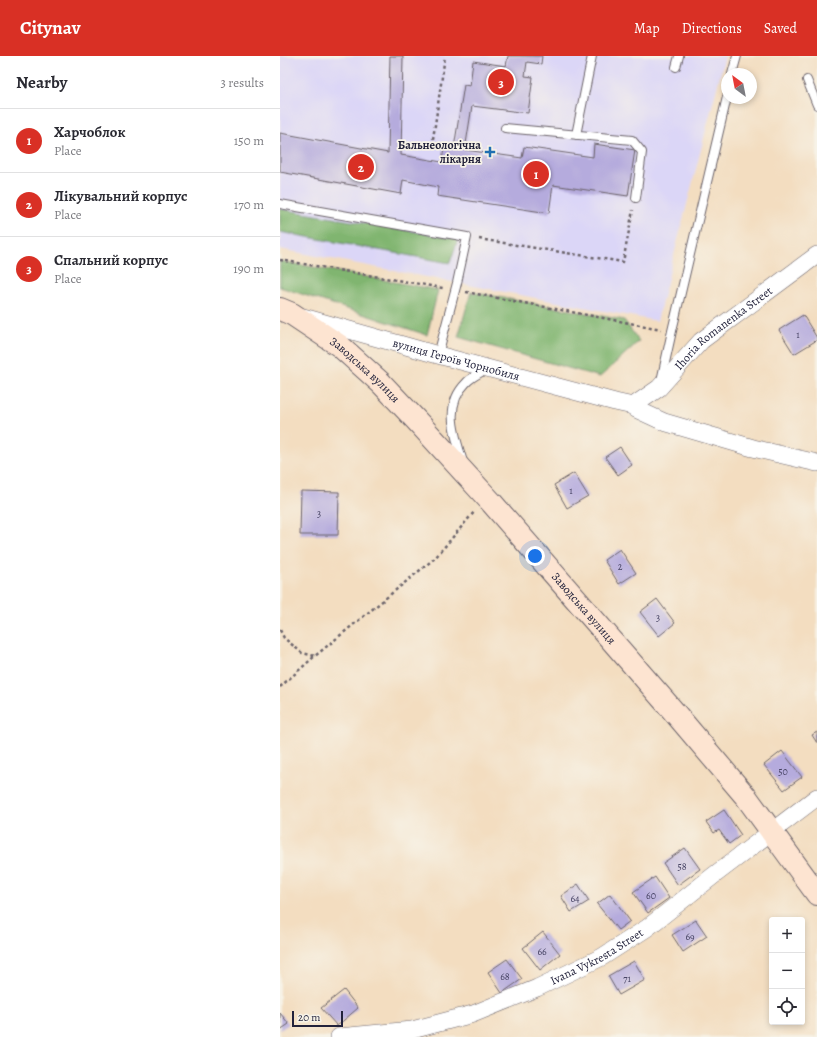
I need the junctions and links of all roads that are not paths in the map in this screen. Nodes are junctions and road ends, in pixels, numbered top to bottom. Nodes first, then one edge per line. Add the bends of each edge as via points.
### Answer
1 (592, 56) edge
2 (679, 56) edge
3 (736, 56) edge
4 (676, 67) dead end
5 (733, 68) edge
6 (808, 80) dead end
7 (725, 104) edge
8 (817, 105) edge
9 (505, 128) dead end
10 (576, 135) junction
11 (636, 198) road end
12 (280, 204) edge
13 (817, 255) edge
14 (286, 312) edge
15 (438, 355) junction
16 (488, 368) junction
17 (660, 388) junction
18 (633, 406) junction
19 (817, 463) edge
20 (467, 476) junction
21 (817, 797) edge
22 (772, 831) junction
23 (817, 894) edge
24 (339, 1037) edge

1 - 10 lane
2 - 4 lane
3 - 5 lane
6 - 8 lane
7 - 17 lane
9 - 10 lane
10 - 11 lane via 632,140 642,152
12 - 15 lane via 467,237
13 - 17 street, Ihoria Romanenka Street via 701,341
14 - 15 street, вулиця Героїв Чорнобиля
14 - 20 street, Заводська вулиця via 340,346 381,383
15 - 16 street, вулиця Героїв Чорнобиля
16 - 18 street, вулиця Героїв Чорнобиля
16 - 20 lane via 463,386 452,408 457,440
17 - 18 street, Ihoria Romanenka Street
18 - 19 street, вулиця Героїв Чорнобиля via 664,422 753,448
20 - 22 street, Заводська вулиця via 675,713
21 - 22 street, Ivana Vykresta Street
22 - 23 street, Заводська вулиця
22 - 24 street, Ivana Vykresta Street via 647,928 602,957 537,988 473,1014 412,1030

